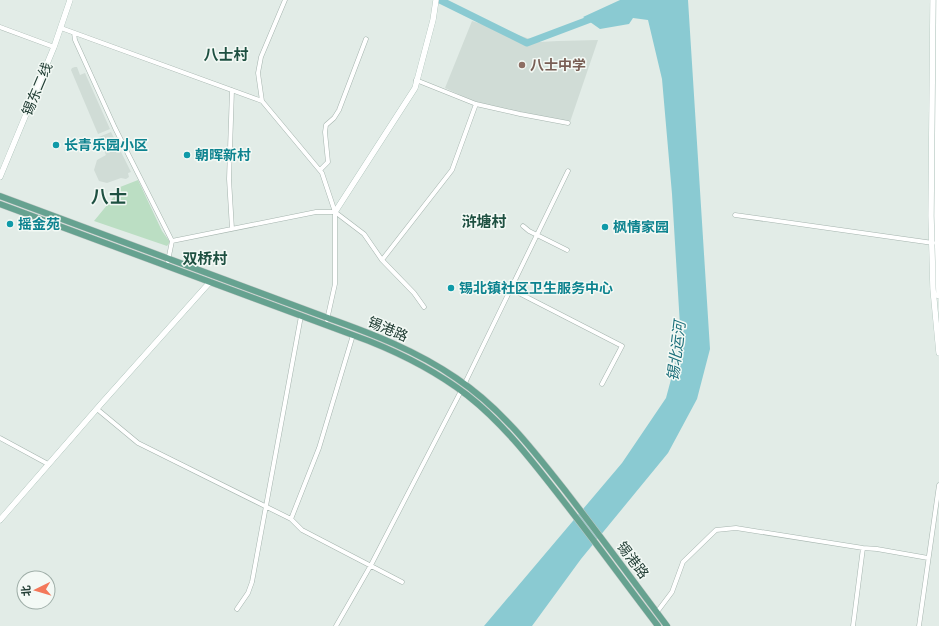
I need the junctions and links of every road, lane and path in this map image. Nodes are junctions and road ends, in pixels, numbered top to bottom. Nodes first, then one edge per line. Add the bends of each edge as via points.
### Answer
1 (70, 0) edge
2 (284, 0) edge
3 (436, 0) edge
4 (933, 0) edge
5 (939, 0) edge
6 (0, 27) edge
7 (61, 28) junction
8 (74, 33) junction
9 (366, 39) dead end
10 (54, 47) junction
11 (416, 80) junction
12 (232, 90) junction
13 (262, 101) junction
14 (476, 104) junction
15 (568, 123) dead end
16 (320, 170) junction
17 (568, 171) dead end
18 (0, 177) edge
19 (0, 196) edge
20 (0, 204) edge
21 (335, 212) junction
22 (735, 216) dead end
23 (936, 216) edge
24 (523, 226) dead end
25 (232, 229) junction
26 (537, 235) junction
27 (172, 241) junction
28 (935, 243) junction
29 (567, 250) dead end
30 (169, 259) junction
31 (382, 260) junction
32 (166, 266) junction
33 (210, 282) junction
34 (511, 289) junction
35 (939, 296) edge
36 (424, 307) dead end
37 (300, 316) junction
38 (326, 322) junction
39 (353, 335) junction
40 (939, 353) edge
41 (464, 384) junction
42 (602, 384) dead end
43 (461, 391) junction
44 (97, 409) junction
45 (0, 438) edge
46 (48, 464) junction
47 (939, 485) edge
48 (265, 507) junction
49 (291, 519) junction
50 (0, 520) edge
51 (863, 548) junction
52 (928, 558) junction
53 (371, 565) junction
54 (402, 582) dead end
55 (237, 610) dead end
56 (657, 612) junction
57 (336, 626) edge
58 (658, 626) edge
59 (667, 626) edge
60 (852, 626) edge
61 (919, 626) edge

1 - 7 street, 锡东二线
2 - 13 street via 261,57 258,73
3 - 11 street
4 - 23 street
5 - 23 street
6 - 10 street
7 - 8 street
7 - 10 street, 锡东二线
8 - 12 street
8 - 27 street via 115,128
9 - 16 street via 339,110 326,125 328,162
10 - 18 street, 锡东二线
11 - 14 street
11 - 21 street via 415,88
12 - 13 street
12 - 25 street via 229,179
13 - 16 street
14 - 15 street
14 - 31 street via 452,170
16 - 21 street
17 - 26 street
19 - 30 main road, 锡港路
20 - 32 main road, 锡港路
21 - 25 street via 316,212
21 - 31 street via 364,234
21 - 38 street via 335,284
22 - 28 street
23 - 28 street
24 - 26 street
25 - 27 street
26 - 29 street
26 - 34 street
27 - 30 street
28 - 35 street
28 - 40 street via 933,289
30 - 32 street
30 - 38 main road, 锡港路
31 - 36 street
32 - 33 main road, 锡港路
33 - 37 main road, 锡港路
33 - 44 street
34 - 41 street
34 - 42 street via 622,346
37 - 38 main road, 锡港路
37 - 48 street
38 - 39 main road, 锡港路
38 - 41 main road, 锡港路 via 372,334 397,344 423,357
39 - 43 main road, 锡港路 via 419,364
39 - 49 street via 319,448
41 - 56 main road, 锡港路 via 491,405 520,434
43 - 53 street
43 - 58 main road, 锡港路 via 486,411 514,440
44 - 46 street
44 - 48 street via 138,443
45 - 46 street
46 - 50 street
47 - 52 street
48 - 49 street
48 - 55 street via 252,582
49 - 53 street via 302,530
51 - 52 street
51 - 56 street via 736,528 716,530 683,562 672,592
51 - 60 street
52 - 61 street
53 - 54 street
53 - 57 street
56 - 59 main road, 锡港路

